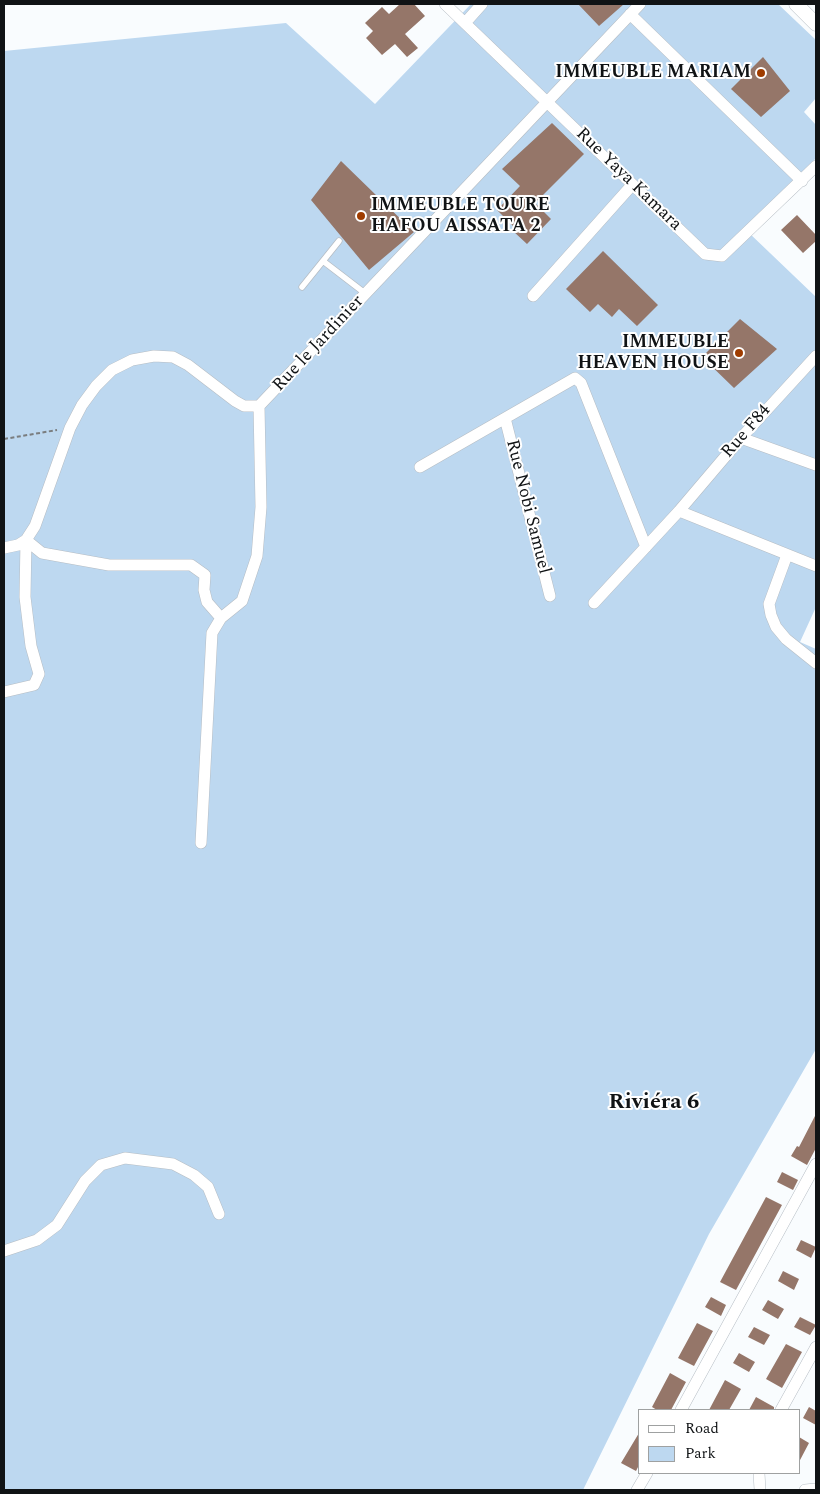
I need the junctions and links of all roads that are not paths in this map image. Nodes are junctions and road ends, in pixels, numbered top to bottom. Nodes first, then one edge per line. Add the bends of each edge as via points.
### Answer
1 (445, 4) edge
2 (482, 4) edge
3 (640, 4) edge
4 (796, 4) edge
5 (630, 14) junction
6 (464, 23) junction
7 (816, 24) edge
8 (547, 102) junction
9 (816, 166) edge
10 (802, 181) junction
11 (632, 185) junction
12 (339, 241) dead end
13 (323, 261) junction
14 (302, 287) dead end
15 (366, 294) junction
16 (533, 296) dead end
17 (816, 356) edge
18 (259, 406) junction
19 (504, 418) junction
20 (741, 438) junction
21 (816, 465) edge
22 (420, 467) dead end
23 (680, 511) junction
24 (26, 540) junction
25 (646, 547) junction
26 (4, 548) edge
27 (787, 555) junction
28 (816, 566) edge
29 (550, 596) dead end
30 (594, 603) dead end
31 (221, 618) junction
32 (816, 664) edge
33 (4, 692) edge
34 (201, 843) dead end
35 (816, 1164) edge
36 (220, 1214) dead end
37 (4, 1251) edge
38 (816, 1347) edge
39 (682, 1409) edge
40 (782, 1409) edge
41 (646, 1474) edge
42 (759, 1474) edge
43 (637, 1490) edge
44 (760, 1490) edge

1 - 6 street, Rue Yaya Kamara
2 - 6 street
3 - 5 street, Rue le Jardinier
4 - 7 street
5 - 8 street, Rue le Jardinier
5 - 10 street
6 - 8 street, Rue Yaya Kamara
8 - 11 street, Rue Yaya Kamara
8 - 15 street, Rue le Jardinier
9 - 10 street, Rue Yaya Kamara
10 - 11 street, Rue Yaya Kamara via 722,256 705,254
11 - 16 street
12 - 13 lane
13 - 14 lane
13 - 15 lane
15 - 18 street, Rue le Jardinier
17 - 20 street, Rue F84
18 - 24 street, Rue le Jardinier via 244,406 235,401 173,357 132,360 112,370 82,405 70,428 35,526
18 - 31 street via 261,507 257,556 242,601
19 - 22 street
19 - 25 street via 575,378 581,383
19 - 29 street, Rue Nobi Samuel
20 - 21 street
20 - 23 street, Rue F84
23 - 25 street, Rue F84
23 - 27 street
24 - 26 street
24 - 31 street via 42,553 109,565 191,565 205,575 207,602
24 - 33 street via 25,597 31,646 39,674 34,685
25 - 30 street, Rue F84
27 - 28 street
27 - 32 street via 769,604 771,615 786,640
31 - 34 street via 212,633
35 - 39 street
36 - 37 street via 208,1187 194,1175 173,1164 126,1158 101,1165 85,1181 57,1225 38,1240
38 - 40 street
41 - 43 street
42 - 44 street

